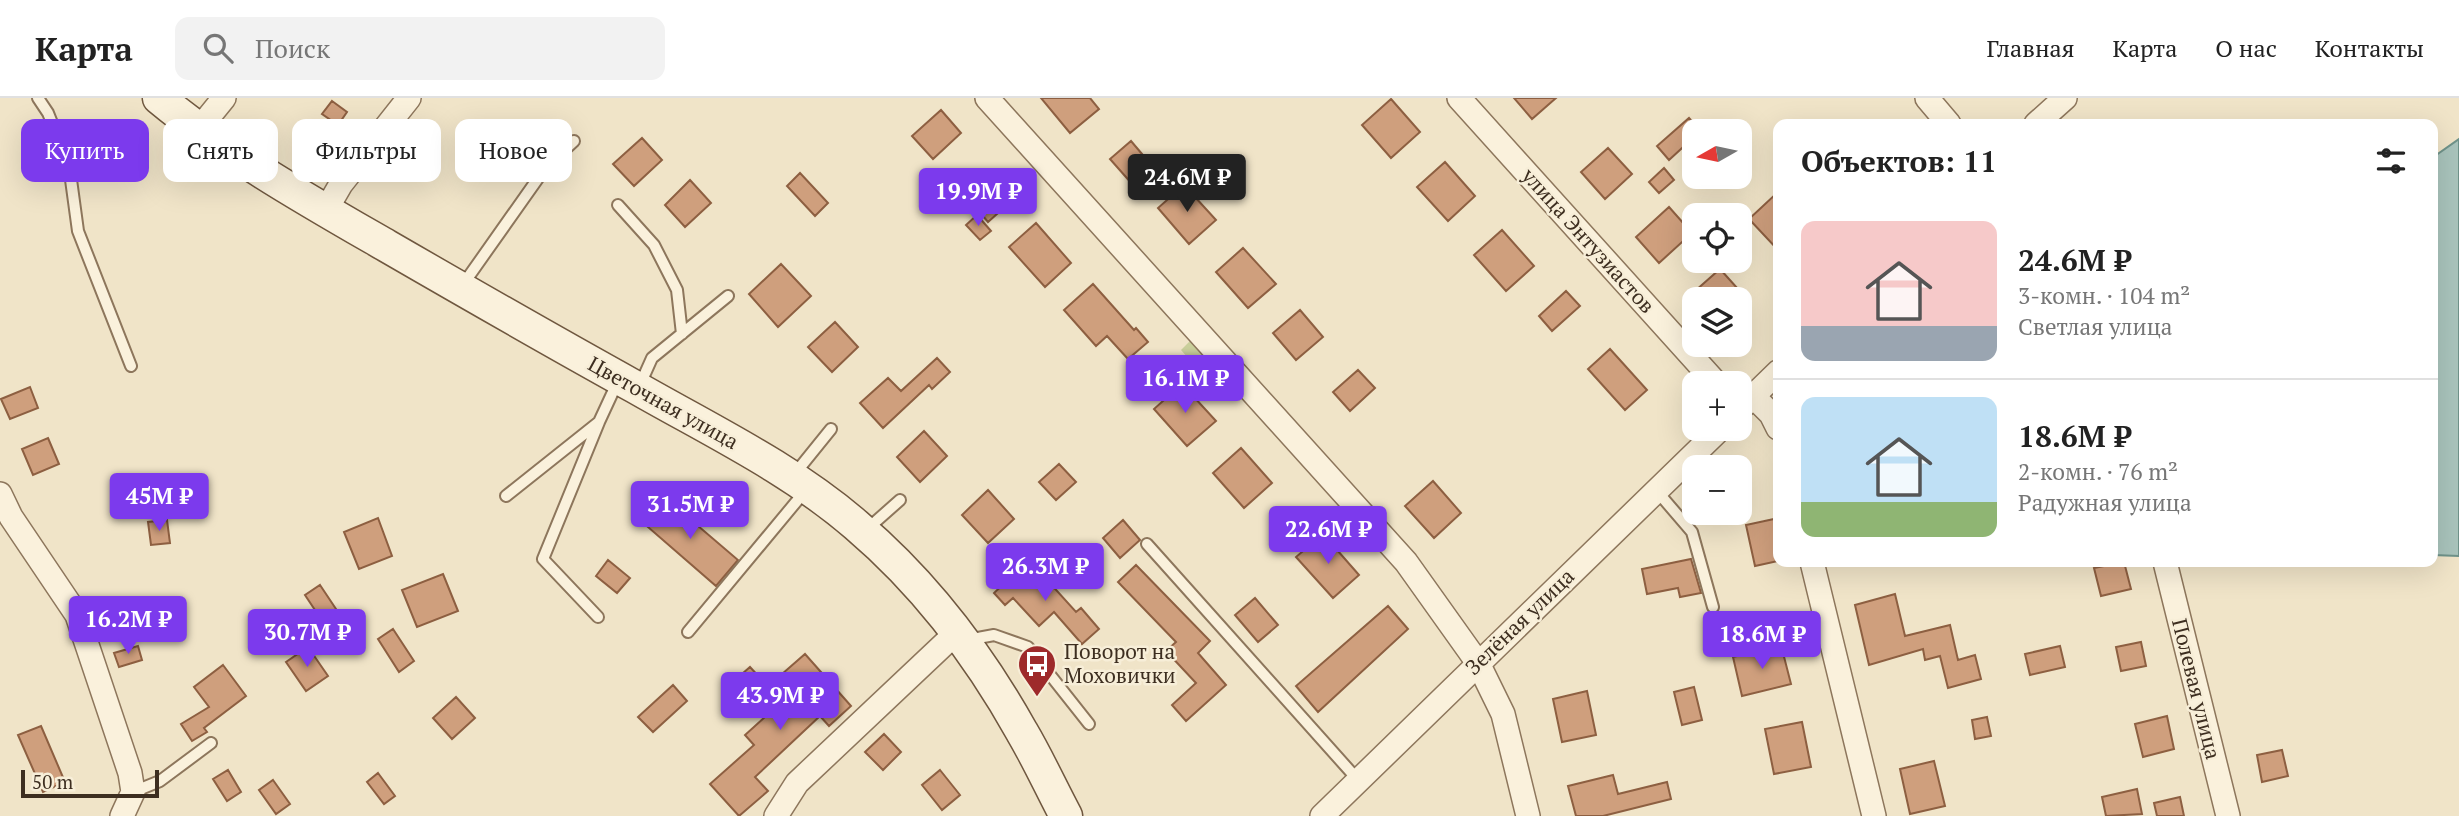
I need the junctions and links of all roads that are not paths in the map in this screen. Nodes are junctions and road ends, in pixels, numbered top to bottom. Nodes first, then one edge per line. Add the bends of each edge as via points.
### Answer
1 (38, 98) edge
2 (159, 98) edge
3 (224, 98) edge
4 (409, 98) edge
5 (987, 98) edge
6 (1459, 98) edge
7 (1927, 98) edge
8 (2065, 98) edge
9 (185, 119) edge
10 (207, 119) edge
11 (1945, 119) edge
12 (2042, 119) edge
13 (574, 141) dead end
14 (278, 181) edge
15 (618, 205) dead end
16 (326, 211) junction
17 (460, 288) junction
18 (728, 296) dead end
19 (682, 334) junction
20 (131, 366) dead end
21 (1705, 371) edge
22 (1773, 377) edge
23 (628, 384) junction
24 (1752, 397) edge
25 (1752, 409) edge
26 (1773, 418) edge
27 (599, 422) junction
28 (831, 429) dead end
29 (1707, 441) edge
30 (800, 483) junction
31 (1656, 490) junction
32 (0, 495) edge
33 (506, 496) dead end
34 (900, 500) dead end
35 (863, 532) junction
36 (1147, 544) dead end
37 (1813, 567) edge
38 (2166, 567) edge
39 (1713, 607) dead end
40 (598, 617) dead end
41 (688, 632) dead end
42 (960, 636) junction
43 (1478, 663) junction
44 (1089, 724) dead end
45 (211, 743) dead end
46 (1359, 780) junction
47 (133, 792) junction
48 (122, 816) edge
49 (776, 816) edge
50 (1066, 816) edge
51 (1322, 816) edge
52 (1528, 816) edge
53 (1874, 816) edge
54 (2228, 816) edge

1 - 20 lane via 69,165 78,231
2 - 9 main road, Цветочная улица
3 - 10 street
4 - 16 street via 341,184
5 - 43 street via 1406,562
6 - 21 street, улица Энтузиастов
7 - 11 street
8 - 12 street
13 - 17 lane via 546,167
14 - 16 main road, Цветочная улица
15 - 19 lane via 654,245 677,290
16 - 17 main road, Цветочная улица
17 - 23 main road, Цветочная улица
18 - 19 lane
19 - 23 lane
22 - 24 street
23 - 27 lane
23 - 30 main road, Цветочная улица
25 - 26 street
27 - 33 lane
27 - 40 lane via 543,559
28 - 30 lane
29 - 31 street, Зелёная улица
30 - 35 main road, Цветочная улица
30 - 41 lane
31 - 39 lane via 1692,532
31 - 43 street, Зелёная улица
32 - 47 street via 77,615
34 - 35 lane
35 - 42 main road, Цветочная улица via 921,588
36 - 46 lane
37 - 53 street
38 - 54 street, Полевая улица
42 - 44 lane via 994,635 1028,647
42 - 49 street via 797,783
42 - 50 main road, Цветочная улица via 1022,730
43 - 46 street, Зелёная улица
43 - 52 street via 1503,714
45 - 47 lane via 160,781
46 - 51 street, Зелёная улица
47 - 48 street

